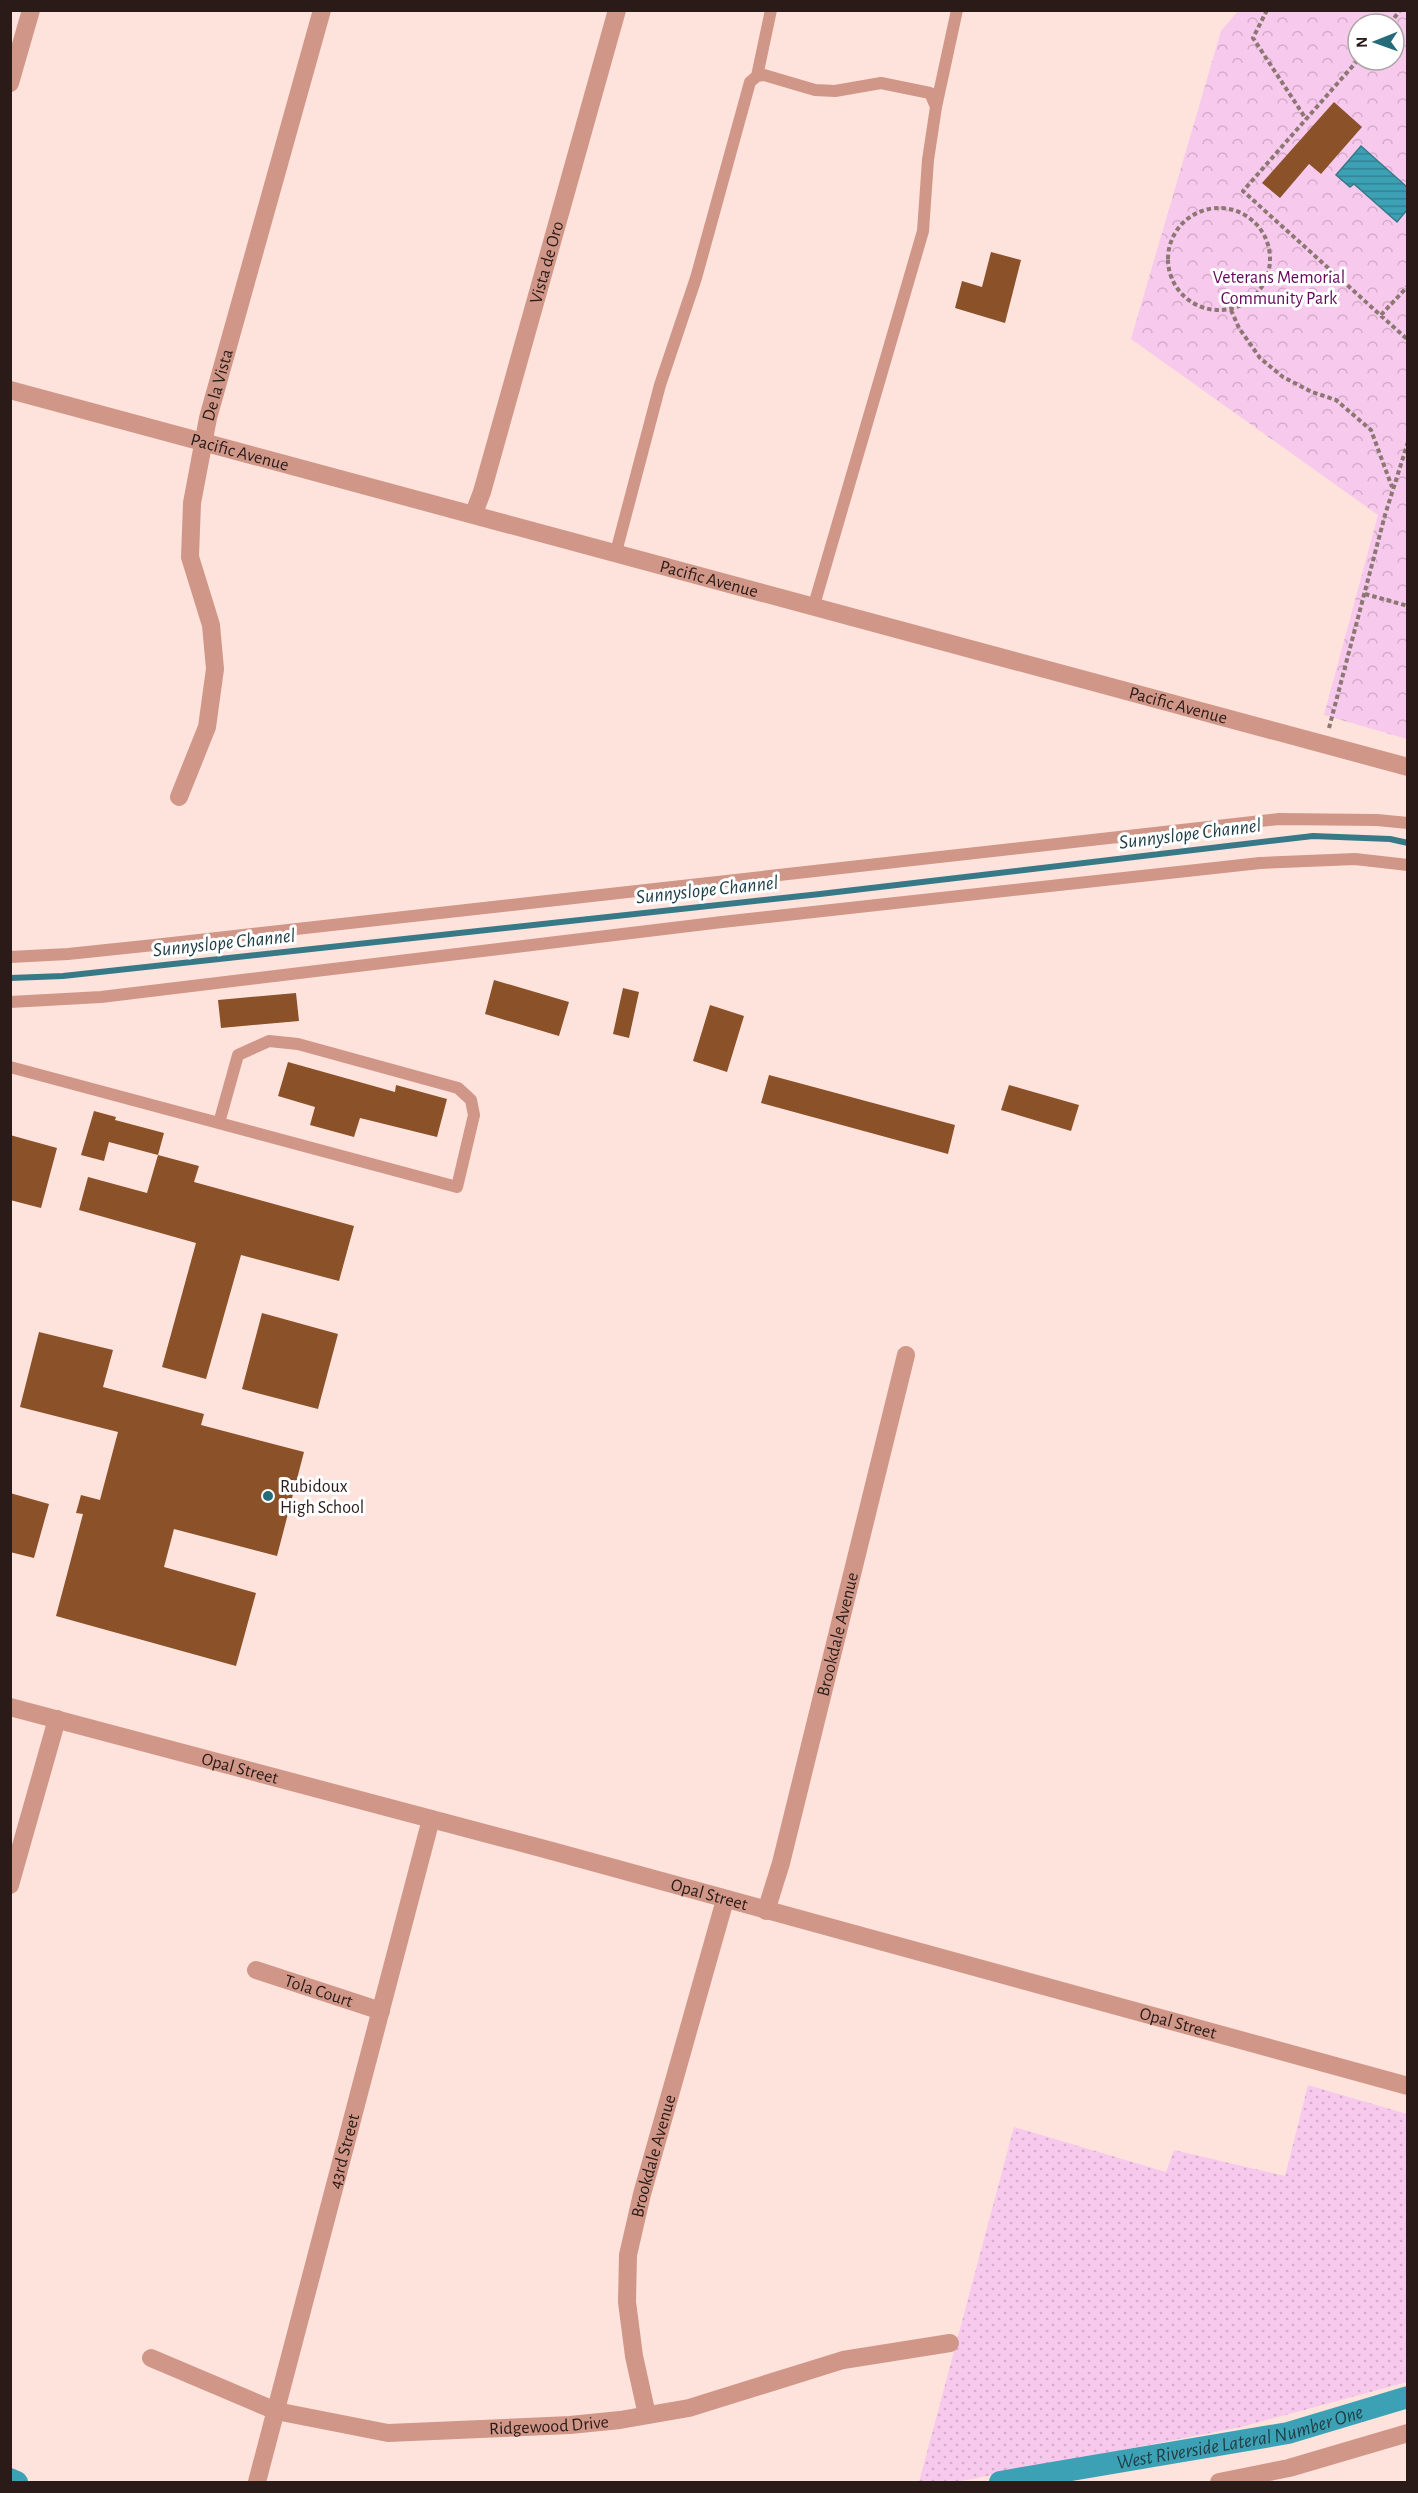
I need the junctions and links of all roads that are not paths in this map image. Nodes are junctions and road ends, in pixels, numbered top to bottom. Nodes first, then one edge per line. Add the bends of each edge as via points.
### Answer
1 (30, 10) edge
2 (322, 10) edge
3 (617, 10) edge
4 (771, 10) edge
5 (957, 10) edge
6 (757, 76) junction
7 (10, 83) edge
8 (936, 107) junction
9 (10, 390) edge
10 (204, 441) junction
11 (474, 513) junction
12 (616, 552) junction
13 (814, 605) junction
14 (1407, 767) edge
15 (179, 797) dead end
16 (1407, 823) edge
17 (1407, 865) edge
18 (10, 957) edge
19 (10, 1002) edge
20 (10, 1067) edge
21 (219, 1124) junction
22 (906, 1355) dead end
23 (10, 1707) edge
24 (57, 1719) junction
25 (431, 1819) junction
26 (10, 1885) edge
27 (725, 1900) junction
28 (766, 1911) junction
29 (256, 1970) dead end
30 (381, 2012) junction
31 (1407, 2086) edge
32 (950, 2343) dead end
33 (151, 2358) dead end
34 (276, 2411) junction
35 (647, 2415) junction
36 (1407, 2433) edge
37 (257, 2482) edge
38 (1219, 2482) edge

1 - 7 street
2 - 10 street, De la Vista
3 - 11 street, Vista de Oro
4 - 6 lane
5 - 8 lane
6 - 8 lane via 814,90 835,91 881,82 930,93
6 - 12 lane via 750,82 696,278 660,385
8 - 13 lane via 923,231
9 - 10 street, Pacific Avenue
10 - 11 street, Pacific Avenue
10 - 15 street, De la Vista via 192,502 190,557 211,625 215,669 207,727
11 - 12 street, Pacific Avenue
12 - 13 street, Pacific Avenue
13 - 14 street, Pacific Avenue
16 - 18 lane via 1321,818 1267,820 144,946
17 - 19 lane via 1355,860 1260,863 711,923 101,997
20 - 21 lane
21 - 21 lane via 238,1055 269,1041 298,1044 458,1088 471,1100 474,1115 457,1187
22 - 28 street, Brookdale Avenue
23 - 24 street, Opal Street
24 - 25 street, Opal Street
24 - 26 street
25 - 27 street, Opal Street
25 - 30 street, 43rd Street
27 - 28 street, Opal Street
27 - 35 street, Brookdale Avenue via 628,2255 627,2302
28 - 31 street, Opal Street
29 - 30 street, Tola Court
30 - 34 street, 43rd Street
32 - 35 street, Ridgewood Drive via 843,2360 688,2408
33 - 34 street, Ridgewood Drive
34 - 35 street, Ridgewood Drive via 388,2433 570,2425
34 - 37 street, 43rd Street
36 - 38 street via 1289,2468

